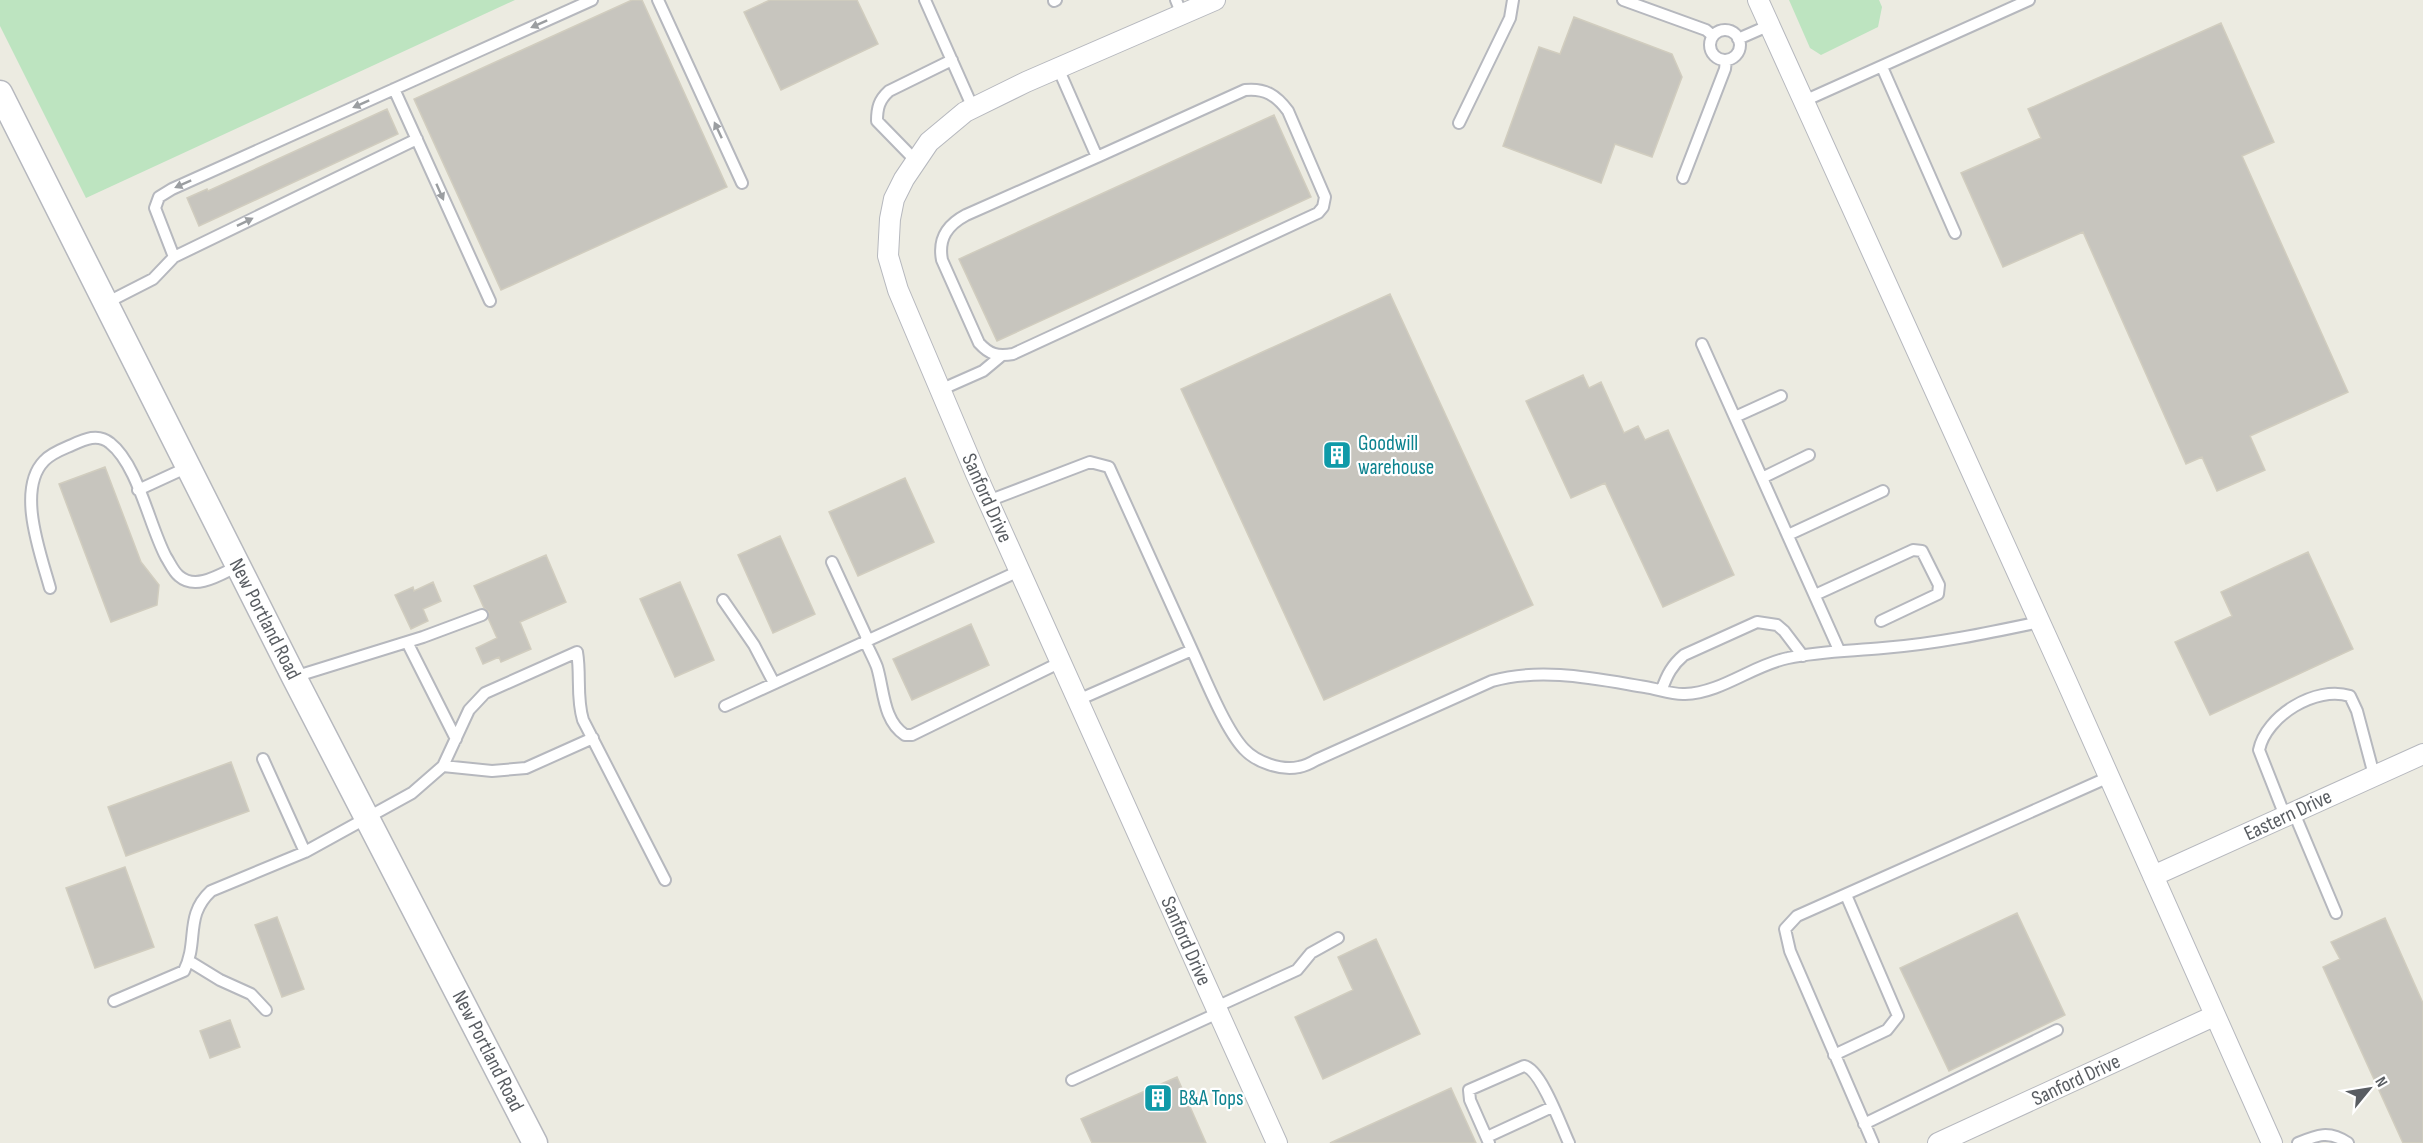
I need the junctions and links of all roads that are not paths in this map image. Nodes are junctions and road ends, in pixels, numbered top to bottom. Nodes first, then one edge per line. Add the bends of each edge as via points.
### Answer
1 (592, 0) edge
2 (658, 0) edge
3 (925, 0) edge
4 (1215, 0) edge
5 (1513, 0) edge
6 (1623, 0) edge
7 (1758, 0) edge
8 (2029, 0) edge
9 (1179, 7) edge
10 (1770, 26) junction
11 (1713, 36) junction
12 (1738, 39) junction
13 (952, 60) junction
14 (1726, 60) junction
15 (1882, 67) junction
16 (1058, 68) junction
17 (394, 89) junction
18 (0, 93) edge
19 (1804, 101) junction
20 (973, 108) junction
21 (1459, 123) dead end
22 (417, 139) junction
23 (1097, 157) junction
24 (915, 160) junction
25 (1683, 178) dead end
26 (742, 183) dead end
27 (1955, 233) dead end
28 (174, 257) junction
29 (490, 301) dead end
30 (106, 303) junction
31 (1702, 344) dead end
32 (1001, 356) junction
33 (940, 390) junction
34 (1780, 396) dead end
35 (1735, 417) junction
36 (1809, 455) dead end
37 (188, 467) junction
38 (1762, 478) junction
39 (138, 490) junction
40 (1883, 491) dead end
41 (988, 501) junction
42 (1788, 535) junction
43 (832, 562) dead end
44 (238, 566) junction
45 (1019, 571) junction
46 (50, 588) dead end
47 (1815, 595) junction
48 (723, 600) dead end
49 (482, 615) dead end
50 (1881, 621) dead end
51 (2040, 622) junction
52 (867, 641) junction
53 (407, 642) junction
54 (1192, 650) junction
55 (1839, 650) junction
56 (1803, 656) junction
57 (1061, 662) junction
58 (294, 677) junction
59 (774, 683) junction
60 (1662, 689) junction
61 (1078, 700) junction
62 (725, 705) dead end
63 (593, 738) junction
64 (456, 739) junction
65 (2423, 754) edge
66 (263, 759) dead end
67 (443, 766) junction
68 (2374, 775) junction
69 (2109, 777) junction
70 (2290, 815) junction
71 (368, 819) junction
72 (305, 852) junction
73 (2154, 876) junction
74 (665, 880) dead end
75 (1846, 895) junction
76 (2336, 913) dead end
77 (1338, 938) dead end
78 (189, 961) junction
79 (114, 1001) dead end
80 (266, 1010) dead end
81 (1217, 1010) junction
82 (2214, 1016) junction
83 (2057, 1030) dead end
84 (1834, 1055) junction
85 (1072, 1080) dead end
86 (1552, 1107) junction
87 (1864, 1124) junction
88 (1488, 1140) edge
89 (535, 1143) edge
90 (1277, 1143) edge
91 (1569, 1143) edge
92 (1873, 1143) edge
93 (1938, 1143) edge
94 (2272, 1143) edge
95 (2298, 1143) edge
96 (2348, 1143) edge

1 -> 17 lane
26 -> 2 lane
3 - 13 lane
4 - 9 street, Sanford Drive
5 - 21 lane via 1510,18
6 - 11 lane
7 - 10 street
8 - 15 lane
9 - 16 street, Sanford Drive
10 - 12 lane
10 - 19 street
11 - 12 lane via 1725,30
11 - 14 lane via 1712,54
12 - 14 lane via 1738,52
13 - 20 lane
13 - 24 lane via 888,91 877,108 878,121
14 - 25 lane
15 - 19 lane
15 - 27 lane
16 - 20 street, Sanford Drive
16 - 23 lane
17 - 22 lane
17 -> 28 lane via 159,197 155,208
18 - 30 street, New Portland Road
19 - 51 street
20 - 24 street, Sanford Drive via 929,142
28 -> 22 lane
22 -> 29 lane
23 - 32 lane via 966,214 943,236 942,260 979,343 988,352
23 - 32 lane via 1245,90 1257,89 1280,100 1288,111 1325,197 1318,213
24 - 33 street, Sanford Drive via 894,199 888,256
28 - 30 lane via 153,279
30 - 37 street, New Portland Road
31 - 35 lane
32 - 33 lane via 983,371
33 - 41 street, Sanford Drive
34 - 35 lane
35 - 38 lane
36 - 38 lane
37 - 39 lane
37 - 44 street, New Portland Road
38 - 42 lane
39 - 44 lane via 161,547 180,578 193,582 213,579
39 - 46 lane via 123,456 100,437 72,445 43,462 36,475 31,508
40 - 42 lane
41 - 45 street, Sanford Drive
41 - 54 lane via 1090,462 1109,467
42 - 47 lane
43 - 52 lane
44 - 58 street, New Portland Road
45 - 52 lane
45 - 57 street, Sanford Drive
47 - 50 lane via 1913,550 1922,551 1939,585 1938,594
47 - 55 lane
48 - 59 lane
49 - 53 lane
51 - 55 lane via 1884,648
51 - 69 street
52 - 57 lane via 892,721 905,735
52 - 59 lane
53 - 58 lane
53 - 64 lane
54 - 60 lane via 1243,748 1269,764 1286,768 1299,767 1513,675 1555,675
54 - 61 lane
55 - 56 lane
56 - 60 lane via 1786,658 1701,692 1683,695
56 - 60 lane via 1777,625 1757,622 1684,655 1671,668
57 - 61 street, Sanford Drive
58 - 71 street, New Portland Road
59 - 62 lane
61 - 81 street, Sanford Drive
63 - 64 lane via 579,707 577,652 485,693 469,710
63 - 67 lane via 526,768 492,771
63 - 74 lane
64 - 67 lane
65 - 68 street, Eastern Drive
66 - 72 lane
67 - 71 lane via 412,793
68 - 70 street, Eastern Drive
68 - 70 lane via 2350,696 2327,694 2313,698 2289,710 2260,741 2259,750
69 - 73 street
69 - 75 lane
70 - 73 street, Eastern Drive
70 - 76 lane
71 - 72 lane
71 - 89 street, New Portland Road
72 - 78 lane via 211,891 194,913
73 - 82 street
75 - 84 lane via 1797,916 1785,929 1790,951
75 - 84 lane via 1898,1016 1887,1030
77 - 81 lane via 1311,953 1297,970
78 - 79 lane via 177,975
78 - 80 lane via 251,994
81 - 85 lane
81 - 90 street, Sanford Drive
82 - 93 street, Sanford Drive
82 - 94 street
83 - 87 lane
84 - 87 lane
86 - 88 lane
86 - 88 lane via 1537,1075 1528,1066 1471,1088 1470,1100
86 - 91 lane
87 - 92 lane
95 - 96 lane via 2320,1134 2331,1134

